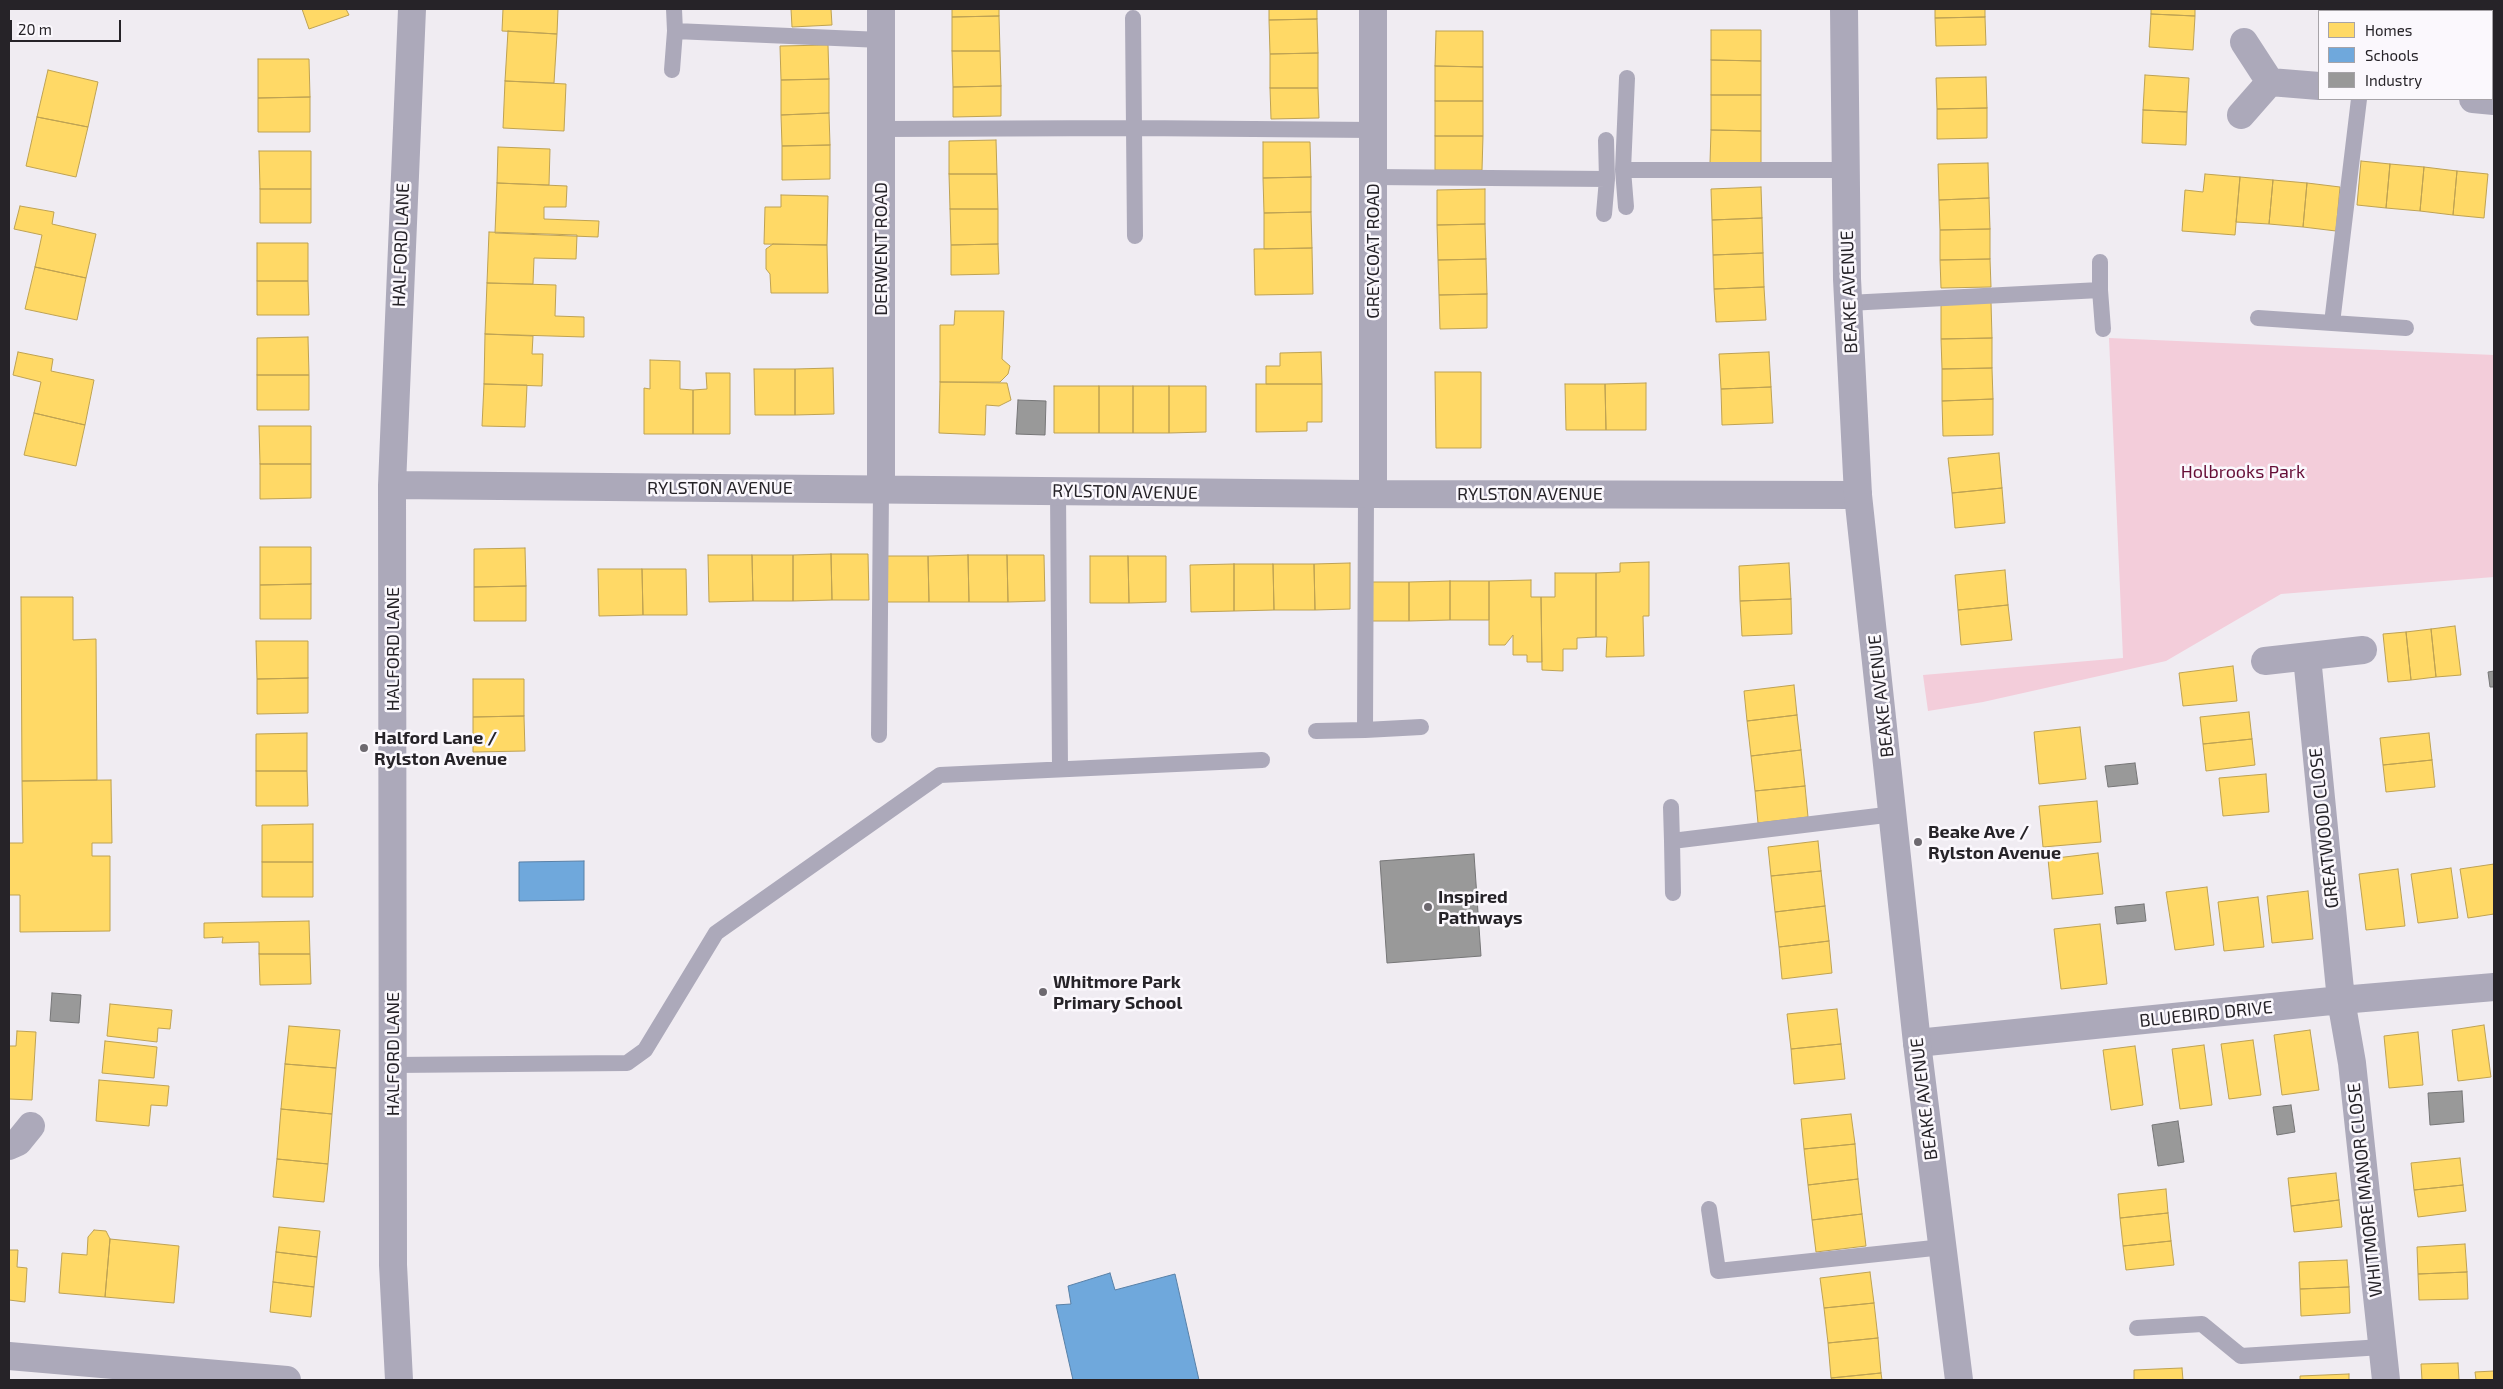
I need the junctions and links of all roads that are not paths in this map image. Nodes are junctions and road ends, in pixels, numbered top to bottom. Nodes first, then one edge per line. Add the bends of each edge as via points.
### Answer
1 (412, 9) edge
2 (674, 9) edge
3 (881, 9) edge
4 (1373, 9) edge
5 (1844, 9) edge
6 (1133, 18) dead end
7 (675, 31) junction
8 (881, 40) junction
9 (2244, 42) dead end
10 (672, 70) dead end
11 (1627, 78) dead end
12 (2270, 82) junction
13 (2318, 86) edge
14 (2359, 100) edge
15 (2241, 115) dead end
16 (1134, 128) junction
17 (881, 129) junction
18 (1373, 130) junction
19 (1606, 140) dead end
20 (1623, 170) junction
21 (1845, 170) junction
22 (1373, 177) junction
23 (1607, 179) junction
24 (1626, 207) dead end
25 (1604, 214) dead end
26 (1135, 236) dead end
27 (2100, 262) dead end
28 (2100, 290) junction
29 (1848, 303) junction
30 (2258, 318) dead end
31 (2332, 324) junction
32 (2406, 328) dead end
33 (2103, 329) dead end
34 (392, 485) junction
35 (881, 489) junction
36 (1058, 491) junction
37 (1369, 494) junction
38 (1858, 495) junction
39 (2363, 650) dead end
40 (2307, 657) junction
41 (2265, 661) dead end
42 (1422, 727) dead end
43 (1365, 730) junction
44 (1316, 731) dead end
45 (879, 735) dead end
46 (1262, 760) dead end
47 (1060, 769) junction
48 (1671, 807) dead end
49 (1894, 814) junction
50 (1672, 841) junction
51 (1673, 893) dead end
52 (2494, 987) edge
53 (2341, 1000) junction
54 (1917, 1043) junction
55 (393, 1065) junction
56 (31, 1126) dead end
57 (9, 1146) edge
58 (1709, 1209) dead end
59 (1943, 1247) junction
60 (2137, 1328) dead end
61 (2382, 1347) junction
62 (9, 1356) edge
63 (288, 1380) edge
64 (399, 1380) edge
65 (1959, 1380) edge
66 (2386, 1380) edge

1 - 34 street, HALFORD LANE
2 - 7 lane
3 - 8 street, DERWENT ROAD
4 - 18 street, GREYCOAT ROAD
5 - 21 street, BEAKE AVENUE
6 - 16 lane
7 - 8 lane
7 - 10 lane
8 - 17 street, DERWENT ROAD
9 - 12 street
11 - 20 lane
12 - 13 street
12 - 15 street
14 - 31 lane
16 - 17 lane
16 - 18 lane
16 - 26 lane
17 - 35 street, DERWENT ROAD
18 - 22 street, GREYCOAT ROAD
19 - 23 lane
20 - 21 lane
20 - 24 lane
21 - 29 street, BEAKE AVENUE
22 - 23 lane
22 - 37 street, GREYCOAT ROAD
23 - 25 lane
27 - 28 lane
28 - 29 lane
28 - 33 lane
29 - 38 street, BEAKE AVENUE
30 - 31 lane
31 - 32 lane
34 - 35 street, RYLSTON AVENUE
34 - 55 street, HALFORD LANE
35 - 36 street, RYLSTON AVENUE
35 - 45 lane
36 - 37 street, RYLSTON AVENUE
36 - 47 lane
37 - 38 street, RYLSTON AVENUE
37 - 43 lane
38 - 49 street, BEAKE AVENUE
39 - 40 street
40 - 41 street
40 - 53 street, GREATWOOD CLOSE
42 - 43 lane
43 - 44 lane
46 - 47 lane
47 - 55 lane via 940,775 716,933 645,1050 627,1064
48 - 50 lane
49 - 50 lane
49 - 54 street, BEAKE AVENUE
50 - 51 lane
52 - 53 street, BLUEBIRD DRIVE
53 - 54 street, BLUEBIRD DRIVE
53 - 61 street, WHITMORE MANOR CLOSE via 2352,1063
54 - 59 street, BEAKE AVENUE
55 - 64 street, HALFORD LANE via 392,1265
56 - 57 street via 18,1142
58 - 59 lane via 1718,1270
59 - 65 street, BEAKE AVENUE
60 - 61 lane via 2202,1324 2241,1356
61 - 66 street, WHITMORE MANOR CLOSE
62 - 63 street

